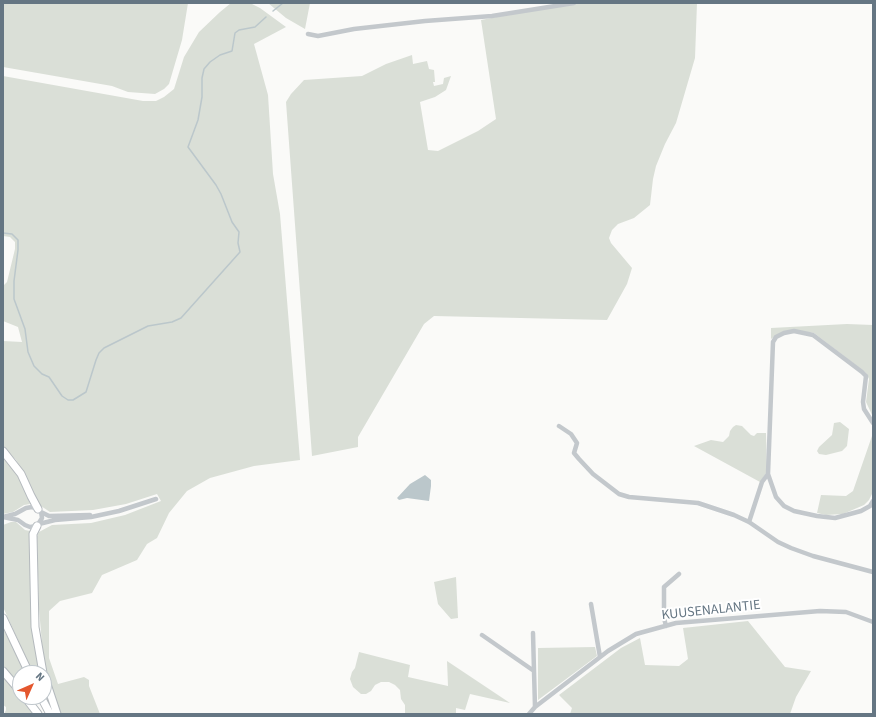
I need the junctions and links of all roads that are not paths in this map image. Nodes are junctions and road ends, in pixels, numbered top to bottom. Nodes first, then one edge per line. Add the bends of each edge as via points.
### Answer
1 (574, 3) edge
2 (308, 34) dead end
3 (873, 423) edge
4 (559, 426) dead end
5 (3, 451) edge
6 (768, 474) junction
7 (156, 499) dead end
8 (873, 501) edge
9 (39, 511) junction
10 (102, 515) junction
11 (3, 517) edge
12 (749, 522) junction
13 (38, 525) junction
14 (873, 572) edge
15 (679, 574) dead end
16 (591, 604) dead end
17 (3, 618) edge
18 (873, 622) edge
19 (666, 626) junction
20 (533, 632) dead end
21 (482, 635) dead end
22 (600, 657) junction
23 (25, 665) edge
24 (42, 665) edge
25 (3, 671) edge
26 (534, 671) junction
27 (12, 682) edge
28 (52, 699) edge
29 (31, 705) edge
30 (45, 705) edge
31 (535, 707) junction
32 (38, 714) edge
33 (50, 714) edge
34 (57, 714) edge
35 (529, 714) edge

1 - 2 street via 492,16 354,29 318,36
3 - 6 street via 864,409 866,376 814,335 794,331 784,333 773,342
4 - 12 street via 571,434 577,443 574,453 578,459 619,494 698,503
5 - 9 highway via 21,474
6 - 8 street via 776,497 784,506 794,511 835,518 861,511
6 - 12 street via 762,482
7 - 10 street
9 - 10 street via 46,516
9 - 11 street via 29,507
9 - 13 street via 42,518
10 - 13 street via 47,521
11 - 13 street via 18,520 30,527
12 - 14 street via 791,548
13 - 24 highway via 33,534 35,626
15 - 19 street via 664,588
16 - 22 street
17 - 23 highway
18 - 19 street, KUUSENALANTIE via 846,612 820,611 676,623
19 - 22 street, KUUSENALANTIE via 636,634
20 - 26 street
21 - 26 street
22 - 31 street, KUUSENALANTIE
25 - 27 highway
26 - 31 street
28 - 34 highway
29 - 32 highway
30 - 33 highway
31 - 35 street, KUUSENALANTIE

